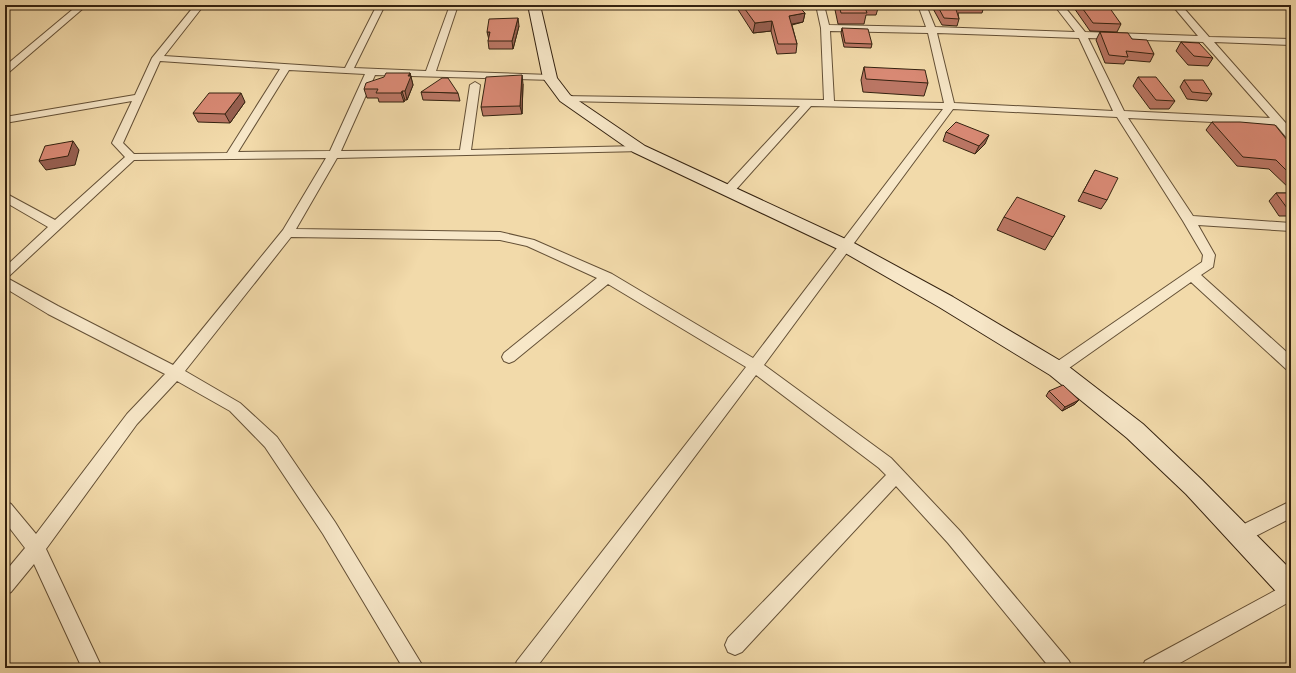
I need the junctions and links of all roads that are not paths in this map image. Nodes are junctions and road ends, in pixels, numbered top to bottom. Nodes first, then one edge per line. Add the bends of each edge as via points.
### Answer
1 (83, 5) edge
2 (200, 5) edge
3 (381, 5) edge
4 (454, 5) edge
5 (534, 5) edge
6 (820, 5) edge
7 (922, 5) edge
8 (1058, 5) edge
9 (1176, 5) edge
10 (825, 28) junction
11 (932, 30) junction
12 (1083, 36) junction
13 (1206, 40) junction
14 (1291, 42) edge
15 (157, 58) junction
16 (286, 67) junction
17 (5, 71) edge
18 (348, 71) junction
19 (371, 72) junction
20 (430, 74) junction
21 (550, 78) junction
22 (475, 85) dead end
23 (139, 97) junction
24 (565, 98) junction
25 (808, 103) junction
26 (829, 104) junction
27 (950, 106) junction
28 (1120, 114) junction
29 (5, 120) edge
30 (1287, 130) edge
31 (639, 149) junction
32 (465, 153) junction
33 (334, 154) junction
34 (231, 155) junction
35 (131, 157) junction
36 (728, 191) junction
37 (5, 197) edge
38 (1189, 220) junction
39 (56, 226) junction
40 (1291, 227) edge
41 (288, 233) junction
42 (846, 246) junction
43 (5, 274) edge
44 (1192, 275) junction
45 (607, 277) junction
46 (5, 282) edge
47 (509, 356) dead end
48 (1291, 365) edge
49 (755, 366) junction
50 (1057, 369) junction
51 (176, 373) junction
52 (896, 475) junction
53 (5, 509) edge
54 (1291, 509) edge
55 (1240, 535) junction
56 (36, 548) junction
57 (5, 586) edge
58 (1291, 590) edge
59 (735, 645) dead end
60 (92, 668) edge
61 (414, 668) edge
62 (524, 668) edge
63 (1062, 668) edge
64 (1152, 668) edge

1 - 17 street
2 - 15 street
3 - 18 street
4 - 20 street
5 - 21 main road
6 - 10 street
7 - 11 street
8 - 12 street
9 - 13 street
10 - 11 street
10 - 26 street
11 - 12 street
11 - 27 street
12 - 13 street
12 - 28 street
13 - 14 street
13 - 30 street
15 - 16 street
15 - 23 street
16 - 18 street
16 - 34 street
18 - 19 street
19 - 20 street
19 - 33 street
20 - 21 street
21 - 24 main road
22 - 32 street
23 - 29 street
23 - 35 street via 117,143
24 - 25 street
24 - 31 main road
25 - 26 street
25 - 36 street
26 - 27 street
27 - 28 street
27 - 42 street
28 - 30 street
28 - 38 street
31 - 32 street
31 - 36 main road
32 - 33 street
33 - 34 street
33 - 41 street
34 - 35 street
35 - 39 street
36 - 42 main road
37 - 39 street
38 - 40 street
38 - 44 street via 1209,255 1208,264
39 - 43 street
41 - 45 street via 500,236 530,243
41 - 51 street
42 - 49 street
42 - 50 main road
44 - 48 street
44 - 50 street
45 - 47 street
45 - 49 street
46 - 51 street via 52,310
49 - 52 street via 885,463
49 - 62 street
50 - 55 main road via 1135,430
51 - 56 street via 132,420
51 - 61 street via 235,407 271,442 329,528
52 - 59 street
52 - 63 street via 954,537
53 - 56 street
54 - 55 street
55 - 58 main road
56 - 57 street
56 - 60 street
58 - 64 street

